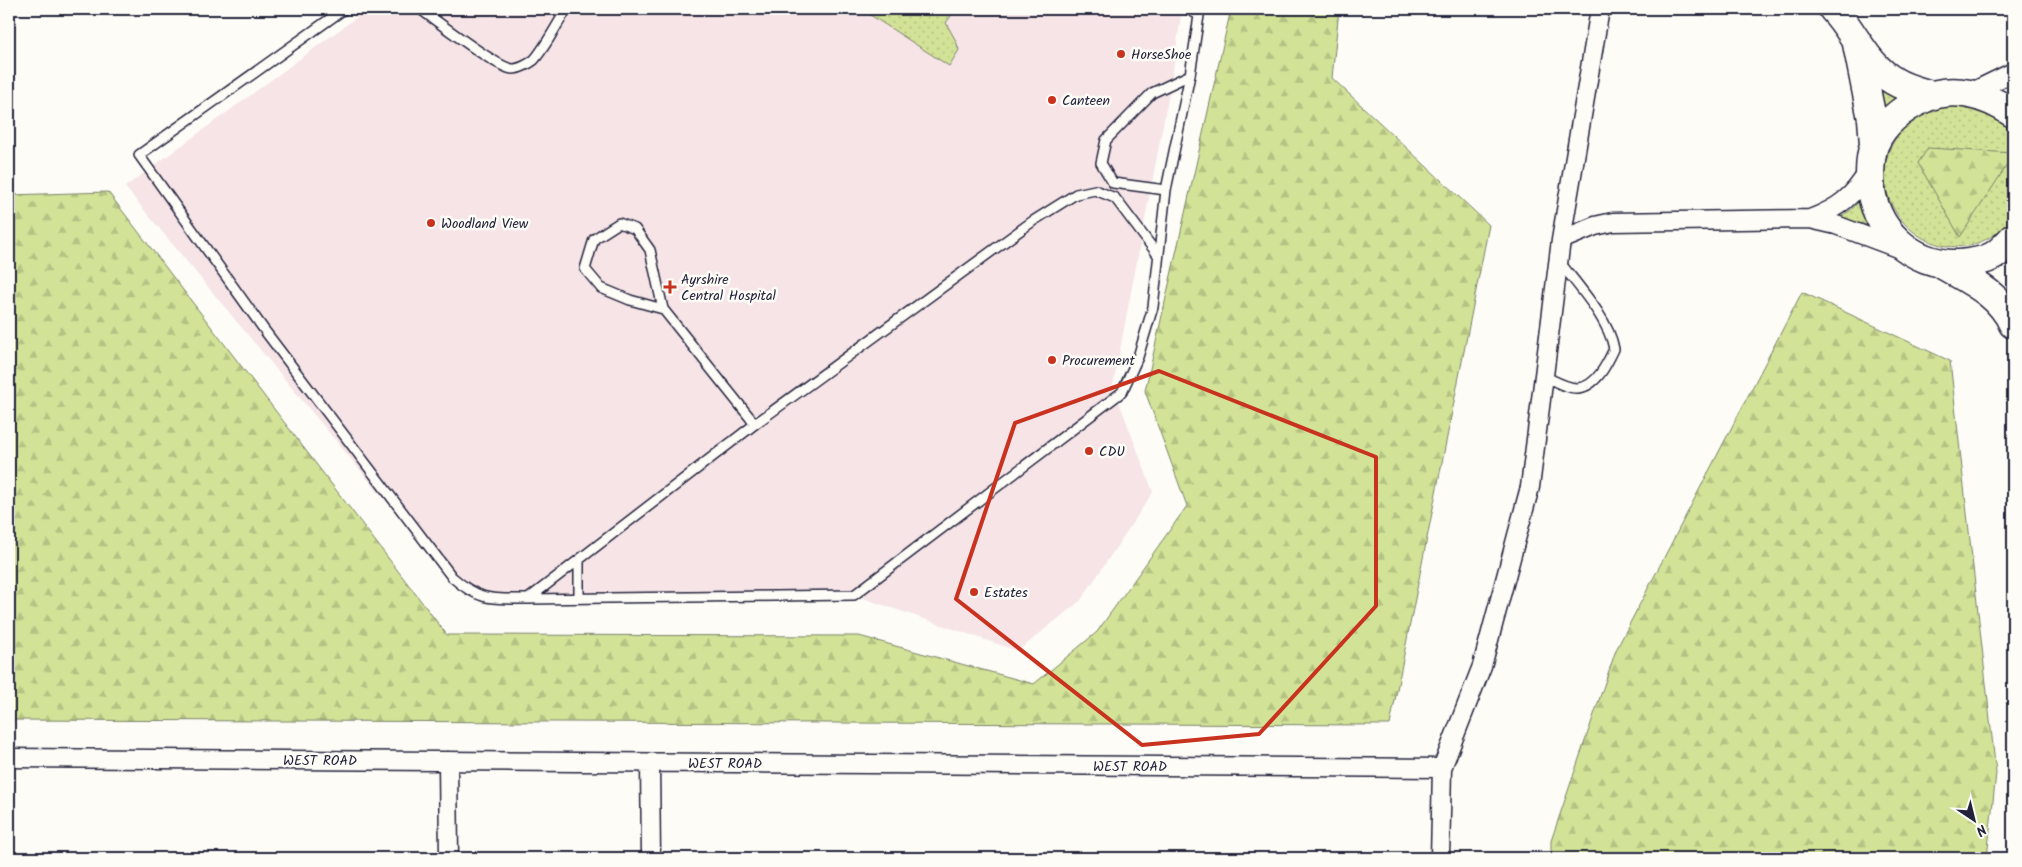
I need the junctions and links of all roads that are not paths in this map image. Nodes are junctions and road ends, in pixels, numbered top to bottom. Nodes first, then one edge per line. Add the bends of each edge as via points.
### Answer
1 (344, 9) edge
2 (420, 9) edge
3 (567, 9) edge
4 (1187, 9) edge
5 (1600, 9) edge
6 (1833, 9) edge
7 (1200, 12) edge
8 (1857, 42) junction
9 (2013, 72) edge
10 (1190, 75) junction
11 (1970, 93) junction
12 (1931, 95) junction
13 (2013, 111) edge
14 (1872, 157) junction
15 (1166, 190) junction
16 (1810, 219) junction
17 (2013, 238) edge
18 (1561, 240) junction
19 (1158, 256) junction
20 (1918, 256) junction
21 (1558, 260) junction
22 (1943, 265) junction
23 (663, 309) junction
24 (2013, 324) edge
25 (1544, 376) junction
26 (755, 424) junction
27 (579, 560) junction
28 (579, 598) junction
29 (528, 599) junction
30 (9, 758) edge
31 (448, 761) junction
32 (650, 763) junction
33 (1442, 768) junction
34 (449, 858) edge
35 (651, 858) edge
36 (1440, 858) edge

1 - 29 lane via 139,155 265,331 452,577 477,596
2 - 3 lane via 504,67 512,69 533,61
4 - 7 lane
5 - 18 street
6 - 8 main road
7 - 10 lane
8 - 12 main road via 1892,80
8 - 14 main road via 1872,119
9 - 11 street
10 - 15 lane
10 - 15 lane via 1152,93 1106,140 1101,162 1113,183
11 - 12 main road
11 - 13 main road
12 - 14 main road via 1904,108 1888,124
14 - 16 street via 1851,196 1829,212
14 - 20 main road via 1871,196 1880,220 1896,241
15 - 19 lane
16 - 18 street via 1614,222
16 - 20 street via 1836,225
17 - 22 main road via 1994,256 1969,263
18 - 21 street
19 - 26 lane via 1115,198 1096,190 1076,194 1033,221
19 - 28 lane via 1153,307 1138,357 1122,392 854,594
20 - 22 main road
21 - 25 street
21 - 25 lane via 1599,316 1614,349 1597,378 1588,385 1576,388
22 - 24 main road via 1993,296
23 - 23 lane via 601,288 585,269 594,239 619,224 636,229 650,250
23 - 26 lane
25 - 33 street via 1530,487 1482,666
26 - 27 lane
27 - 28 lane
27 - 29 lane
28 - 29 lane
30 - 31 street, WEST ROAD
31 - 32 street, WEST ROAD
31 - 34 street
32 - 33 street, WEST ROAD
32 - 35 street
33 - 36 street

